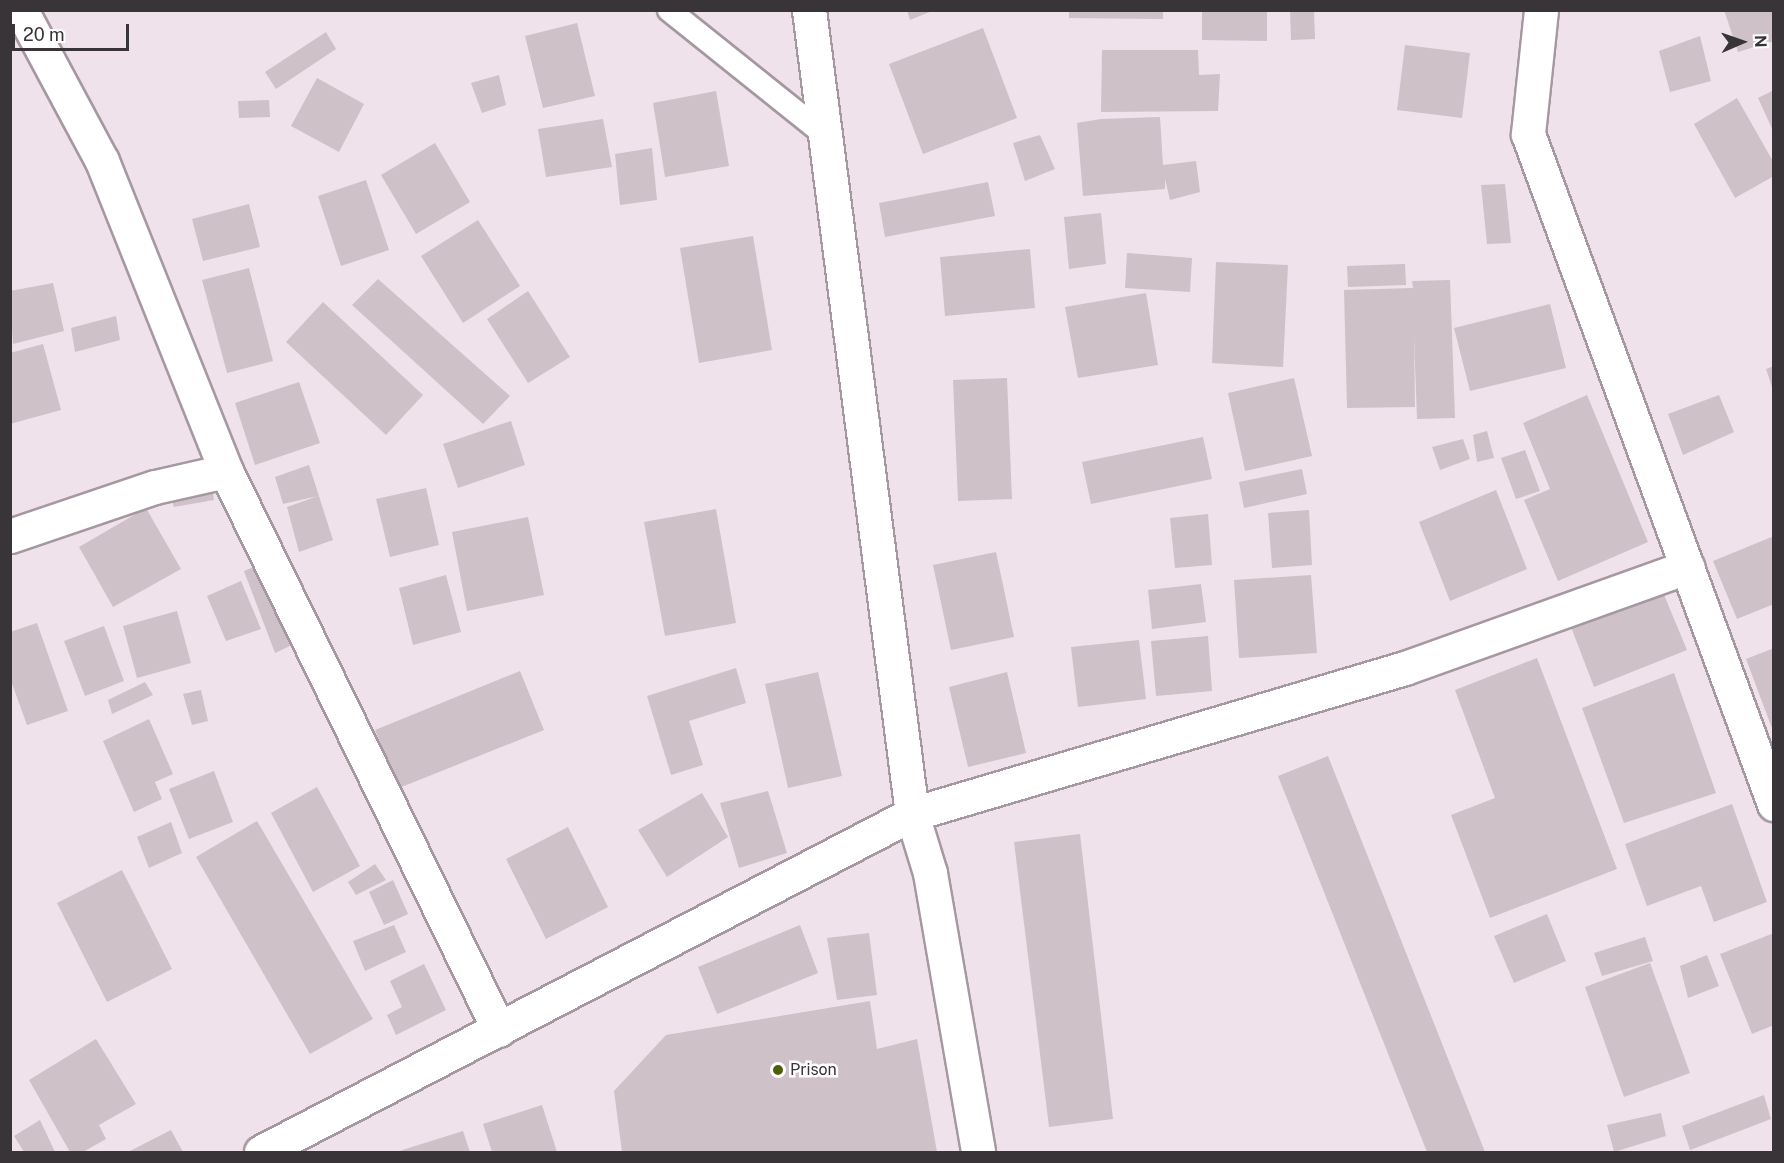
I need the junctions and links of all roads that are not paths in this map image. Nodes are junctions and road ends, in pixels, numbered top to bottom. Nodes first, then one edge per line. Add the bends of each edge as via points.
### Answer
1 (21, 10) edge
2 (669, 10) edge
3 (808, 10) edge
4 (1541, 10) edge
5 (825, 135) junction
6 (226, 471) junction
7 (10, 536) edge
8 (1687, 567) junction
9 (1773, 804) edge
10 (912, 814) junction
11 (499, 1030) junction
12 (261, 1152) edge
13 (978, 1152) edge

1 - 6 street via 102,160
2 - 5 lane
3 - 5 street
4 - 8 street via 1528,134
5 - 10 street
6 - 7 street via 155,487
6 - 11 street
8 - 9 street
8 - 10 street via 1405,668
10 - 11 street
10 - 13 street via 930,873
11 - 12 street

